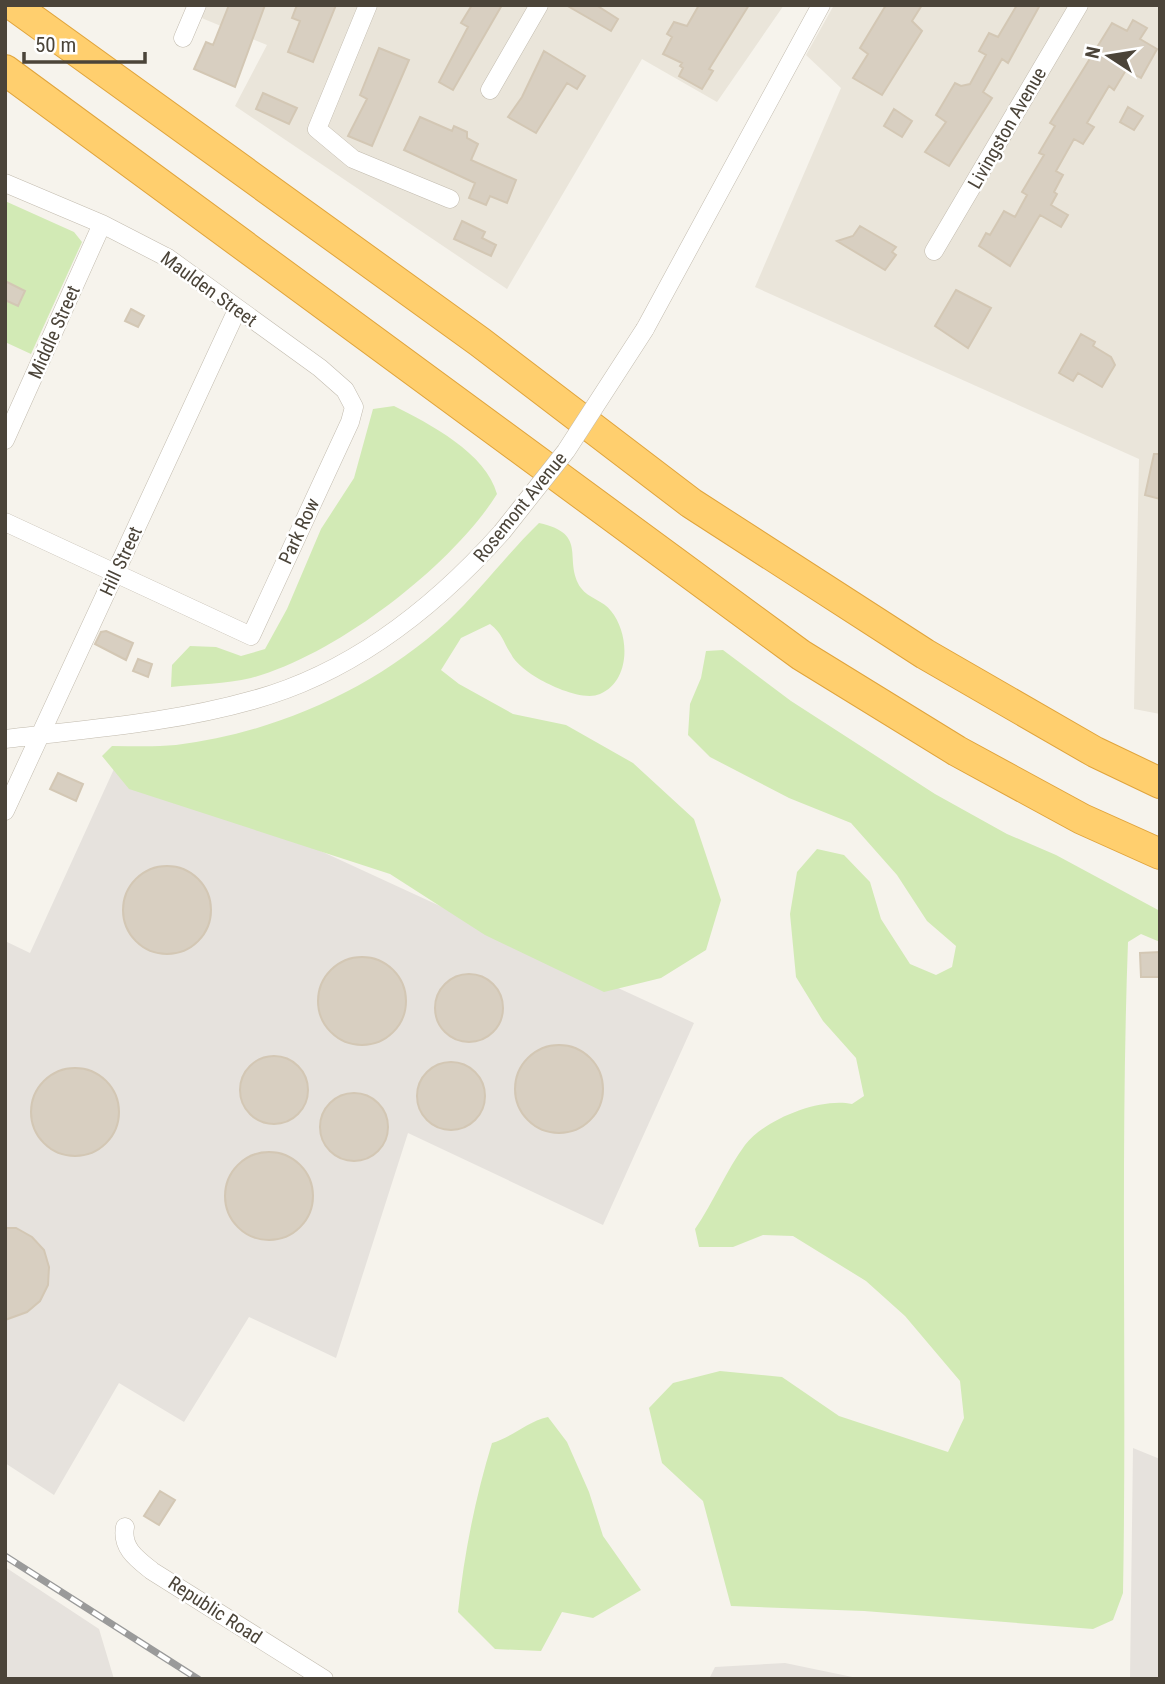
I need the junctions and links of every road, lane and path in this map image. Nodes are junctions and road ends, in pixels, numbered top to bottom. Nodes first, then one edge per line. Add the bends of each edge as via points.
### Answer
1 (13, 5) edge
2 (197, 5) edge
3 (368, 5) edge
4 (539, 5) edge
5 (821, 5) edge
6 (1079, 5) edge
7 (183, 38) dead end
8 (5, 70) edge
9 (490, 90) dead end
10 (5, 183) edge
11 (450, 199) dead end
12 (102, 224) junction
13 (934, 251) dead end
14 (237, 310) junction
15 (354, 407) joint
16 (5, 440) edge
17 (5, 522) edge
18 (115, 574) junction
19 (40, 735) junction
20 (5, 739) edge
21 (1078, 743) junction
22 (1160, 770) edge
23 (1160, 783) edge
24 (5, 811) edge
25 (1082, 819) junction
26 (1160, 854) edge
27 (1160, 875) edge
28 (125, 1527) dead end
29 (324, 1679) edge

1 - 21 highway via 480,342 691,503 875,624
2 - 7 street
3 - 11 street via 317,129 353,159
4 - 9 street
5 - 19 street, Rosemont Avenue, bridge via 645,329 566,451 502,532 446,591 353,657 290,688 178,717
6 - 13 street, Livingston Avenue
8 - 25 highway via 752,622 957,751
10 - 12 street, Maulden Street
12 - 14 street, Maulden Street via 168,258
12 - 16 street, Middle Street
14 - 15 street, Maulden Street via 320,368 345,390
14 - 18 street, Hill Street
15 - 18 street, Park Row via 251,636
17 - 18 street
18 - 19 street, Hill Street
19 - 20 street, Rosemont Avenue
19 - 24 street, Hill Street
21 - 22 highway
21 - 23 highway
25 - 26 highway
25 - 27 highway
28 - 29 street, Republic Road via 123,1538 132,1555

